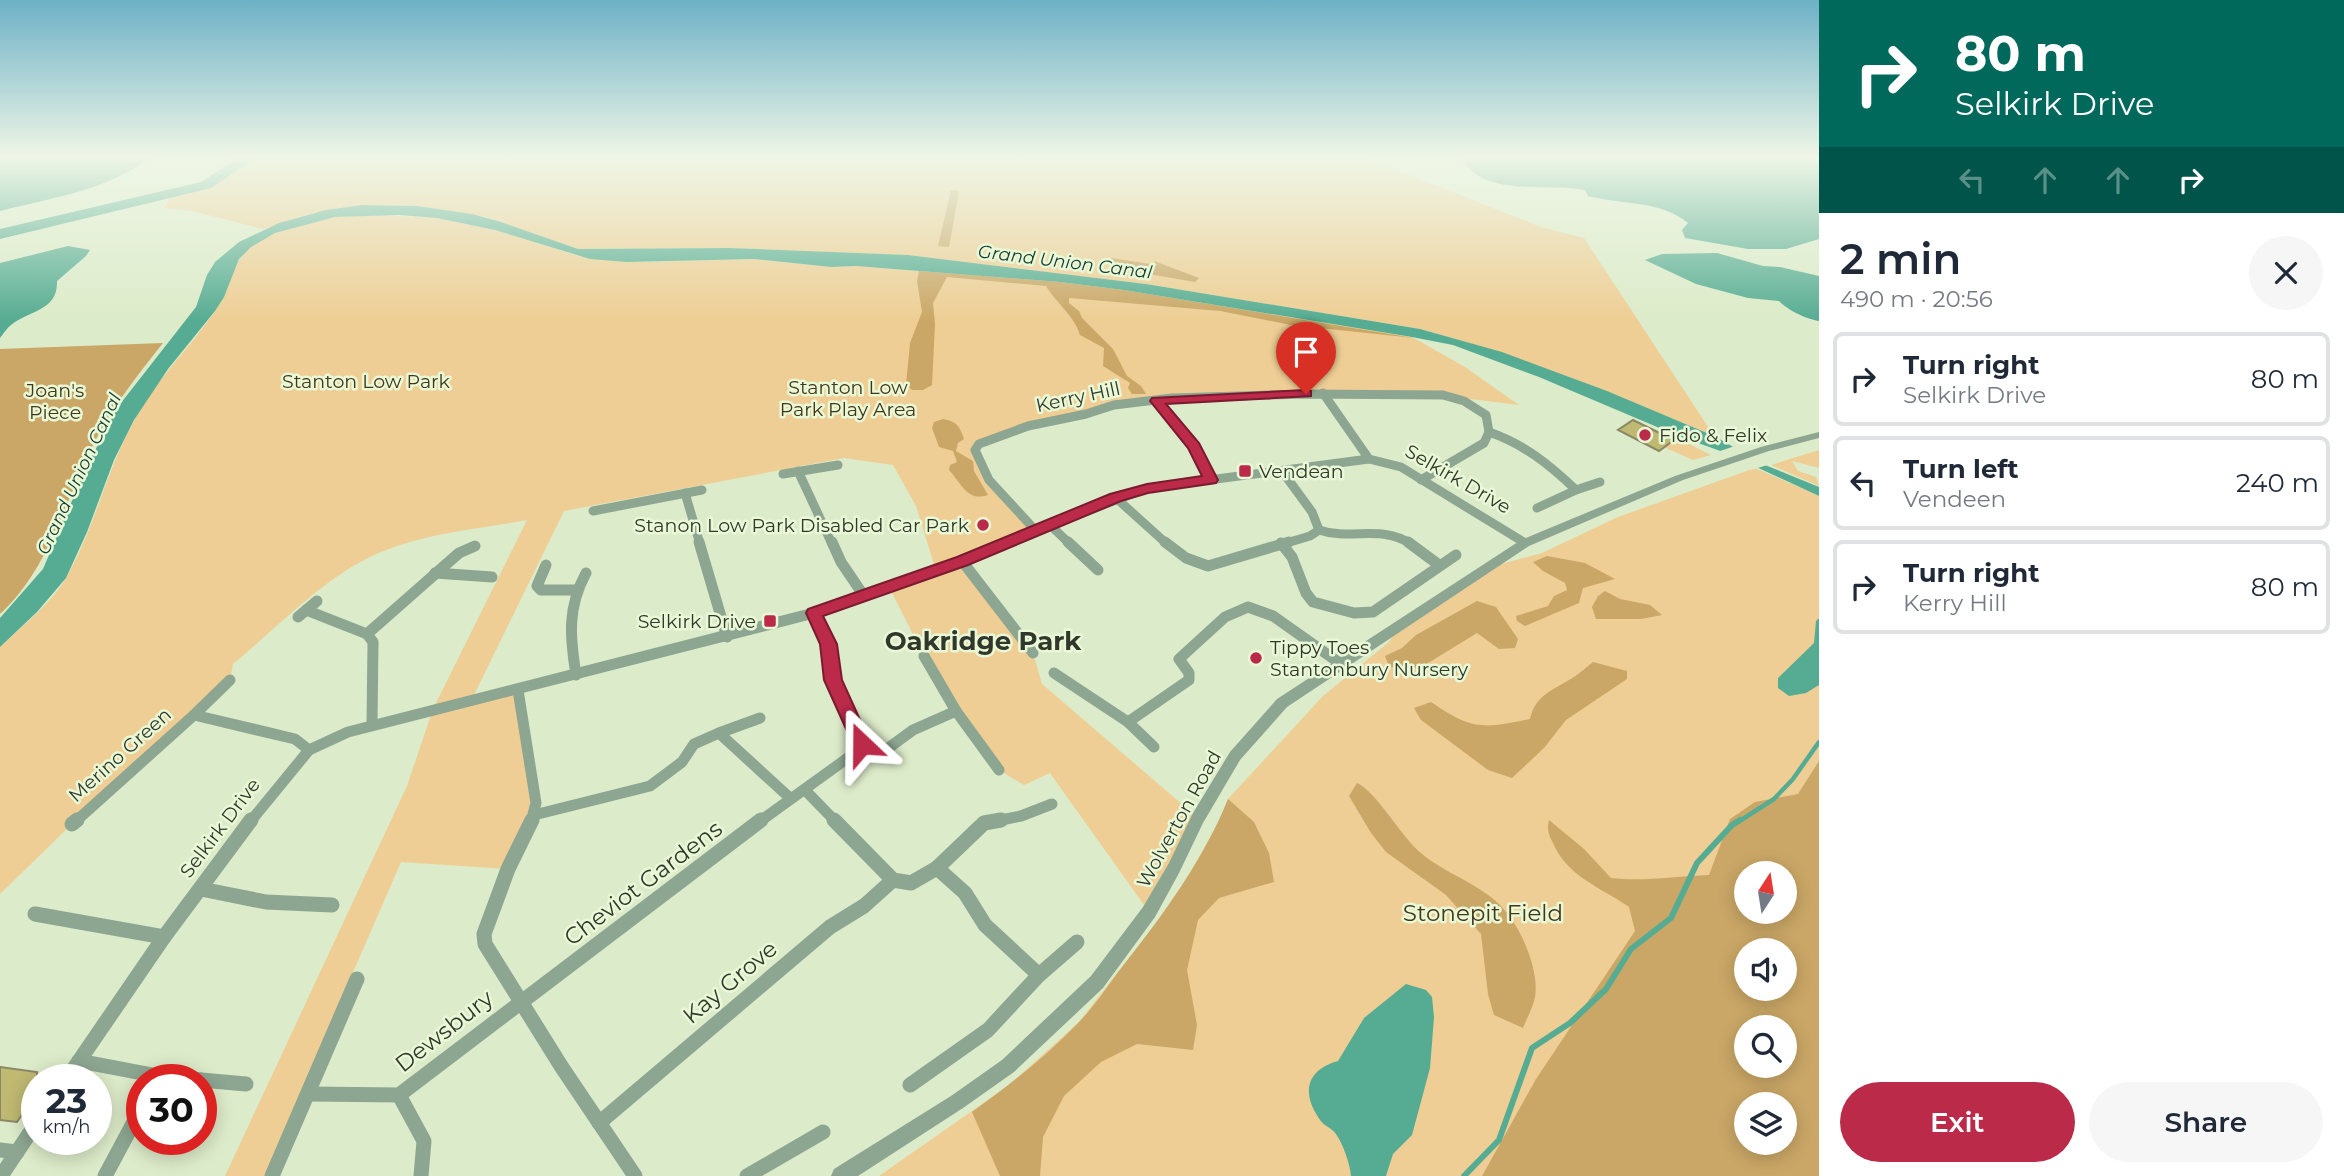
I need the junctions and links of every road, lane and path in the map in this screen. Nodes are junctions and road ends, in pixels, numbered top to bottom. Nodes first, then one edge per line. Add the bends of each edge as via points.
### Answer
1 (1323, 393) junction
2 (1156, 401) junction
3 (1489, 432) junction
4 (1819, 435) edge
5 (1369, 459) junction
6 (838, 465) dead end
7 (799, 471) junction
8 (1282, 471) junction
9 (783, 474) dead end
10 (1211, 480) junction
11 (1421, 480) junction
12 (1600, 482) dead end
13 (702, 489) dead end
14 (1576, 490) junction
15 (685, 493) junction
16 (1116, 498) junction
17 (1537, 508) dead end
18 (593, 511) dead end
19 (1050, 525) junction
20 (1319, 530) junction
21 (1036, 531) junction
22 (1525, 542) junction
23 (1281, 543) junction
24 (475, 547) dead end
25 (1457, 555) dead end
26 (962, 561) junction
27 (546, 565) dead end
28 (1439, 565) junction
29 (1098, 570) dead end
30 (435, 573) junction
31 (586, 573) dead end
32 (492, 577) dead end
33 (576, 590) junction
34 (864, 596) junction
35 (317, 601) dead end
36 (814, 613) junction
37 (366, 634) junction
38 (727, 637) junction
39 (1033, 653) dead end
40 (924, 656) dead end
41 (1340, 664) junction
42 (1054, 673) dead end
43 (576, 675) junction
44 (230, 680) dead end
45 (518, 690) junction
46 (956, 711) junction
47 (194, 715) junction
48 (760, 718) dead end
49 (1128, 722) junction
50 (372, 725) junction
51 (719, 733) junction
52 (862, 744) junction
53 (1154, 747) dead end
54 (309, 750) junction
55 (999, 770) dead end
56 (805, 790) junction
57 (790, 798) junction
58 (1052, 804) dead end
59 (534, 816) junction
60 (72, 824) dead end
61 (937, 868) junction
62 (894, 880) junction
63 (201, 889) junction
64 (332, 905) dead end
65 (35, 914) dead end
66 (164, 937) junction
67 (1077, 942) dead end
68 (1040, 975) junction
69 (358, 979) dead end
70 (521, 1001) junction
71 (79, 1062) joint
72 (126, 1072) edge
73 (217, 1081) edge
74 (246, 1084) dead end
75 (910, 1085) dead end
76 (310, 1094) junction
77 (399, 1095) junction
78 (599, 1123) junction
79 (823, 1132) dead end
80 (126, 1137) edge
81 (21, 1138) edge
82 (8, 1151) edge
83 (1, 1176) edge
84 (105, 1176) edge
85 (272, 1176) edge
86 (421, 1176) edge
87 (635, 1176) edge
88 (747, 1176) edge
89 (841, 1176) edge

1 - 2 street, Kerry Hill
1 - 3 street, Kerry Hill via 1454,397 1486,415
1 - 5 street
2 - 10 street via 1194,446
2 - 21 street, Kerry Hill via 1114,405 1028,426 979,444 975,450 989,480
3 - 11 street via 1484,443
3 - 14 street via 1510,439 1548,463
4 - 22 street, Wolverton Road via 1634,496
5 - 8 street, Selkirk Drive
5 - 11 street, Selkirk Drive via 1401,467
6 - 7 street
7 - 9 street
7 - 34 street via 826,533
8 - 10 street, Selkirk Drive
8 - 20 street via 1312,512
10 - 16 street, Selkirk Drive via 1147,488
11 - 22 street, Selkirk Drive
12 - 14 street
13 - 15 street
14 - 17 street
15 - 18 street
15 - 38 street
16 - 19 street, Selkirk Drive
16 - 23 street via 1194,565 1208,566
19 - 21 street, Selkirk Drive
19 - 29 street
20 - 23 street
20 - 28 street via 1338,536 1391,534
21 - 26 street, Selkirk Drive
22 - 41 street, Wolverton Road
23 - 28 street via 1313,601 1354,613 1373,612
24 - 30 street via 459,553
25 - 28 street
26 - 34 street, Selkirk Drive
26 - 39 street
27 - 33 street via 537,586 541,590
30 - 32 street
30 - 37 street
31 - 33 street
33 - 43 street via 568,618
34 - 36 street, Selkirk Drive
35 - 37 street via 302,613
36 - 38 street, Selkirk Drive
36 - 52 street via 829,644 833,680
37 - 50 street via 373,642
38 - 43 street, Selkirk Drive
40 - 46 street
41 - 49 street via 1268,613 1240,608 1179,659 1189,680
41 - 89 street, Wolverton Road via 1282,704 1235,756 1149,912 1097,982 1008,1066
42 - 49 street
43 - 45 street, Selkirk Drive
44 - 47 street, Merino Green
45 - 50 street, Selkirk Drive
45 - 59 street via 536,803
46 - 52 street via 913,730 887,749
46 - 55 street
47 - 54 street, Merino Green via 295,739
47 - 60 street, Merino Green
48 - 51 street
49 - 53 street
50 - 54 street, Selkirk Drive
51 - 57 street
51 - 59 street via 694,744 682,762 650,786
52 - 56 street, Cheviot Gardens
54 - 63 street, Selkirk Drive via 271,793
56 - 57 street, Cheviot Gardens
56 - 62 street
57 - 70 street, Cheviot Gardens
58 - 61 street via 984,823
59 - 70 street via 484,934 485,944
61 - 62 street via 911,883
61 - 68 street via 965,892 985,925
62 - 78 street, Kay Grove via 830,927
63 - 64 street via 266,902
63 - 66 street, Selkirk Drive
65 - 66 street
66 - 71 street, Selkirk Drive
67 - 68 street
68 - 75 street via 988,1030
69 - 76 street
70 - 77 street, Dewsbury
70 - 78 street
71 - 72 street
73 - 74 street
76 - 77 street, Dewsbury
76 - 85 street
77 - 86 street via 424,1142
78 - 87 street
79 - 88 street
80 - 84 street
81 - 82 street
82 - 83 street

